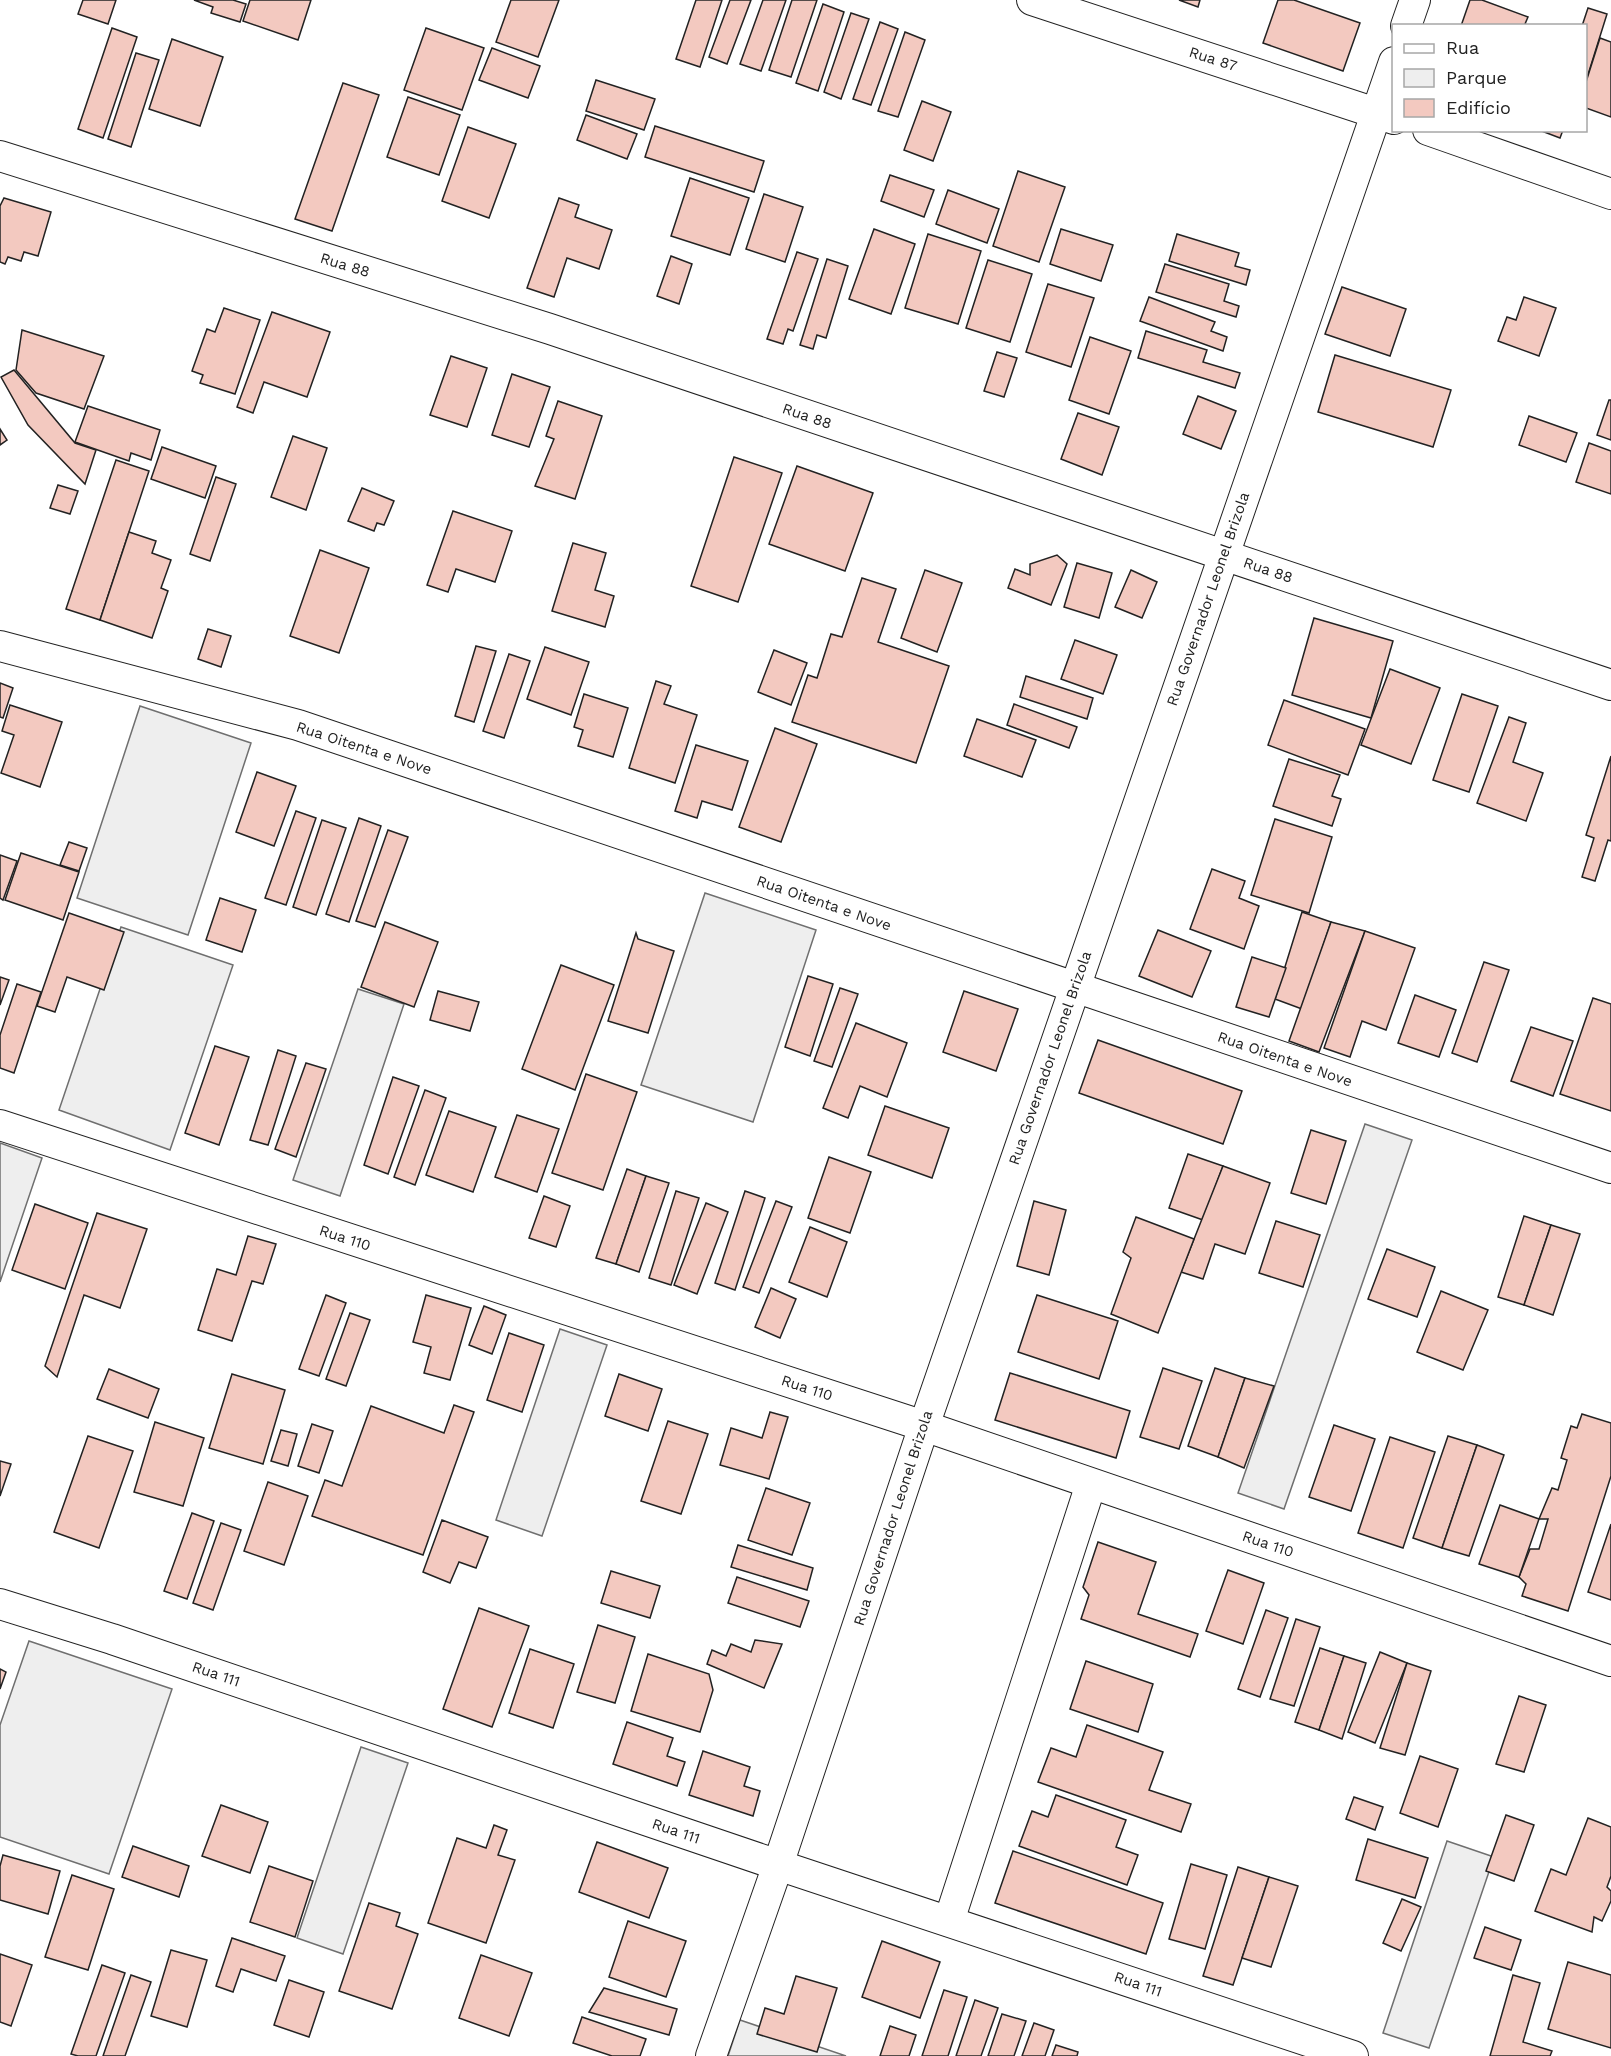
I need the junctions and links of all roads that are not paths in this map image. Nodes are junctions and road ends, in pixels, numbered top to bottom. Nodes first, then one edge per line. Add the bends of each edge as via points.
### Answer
1 (1032, 0) edge
2 (1415, 0) edge
3 (1408, 24) edge
4 (1392, 74) edge
5 (1385, 116) edge
6 (1434, 132) edge
7 (0, 156) edge
8 (1611, 194) edge
9 (1223, 556) junction
10 (0, 622) edge
11 (0, 646) edge
12 (32, 657) junction
13 (1611, 685) edge
14 (1074, 988) junction
15 (0, 1125) edge
16 (1611, 1168) edge
17 (924, 1426) junction
18 (1092, 1484) junction
19 (0, 1604) edge
20 (1611, 1660) edge
21 (778, 1865) junction
22 (949, 1921) junction
23 (711, 2056) edge
24 (1353, 2056) edge

1 - 5 street, Rua 87
2 - 3 street
4 - 5 street, Rua Governador Leonel Brizola
5 - 9 street, Rua Governador Leonel Brizola
6 - 8 street
7 - 9 street, Rua 88 via 550,329
9 - 13 street, Rua 88
9 - 14 street, Rua Governador Leonel Brizola
10 - 12 street
11 - 12 street, Rua Oitenta e Nove
12 - 14 street, Rua Oitenta e Nove via 298,726
14 - 16 street, Rua Oitenta e Nove
14 - 17 street, Rua Governador Leonel Brizola
15 - 17 street, Rua 110
17 - 18 street, Rua 110
17 - 21 street, Rua Governador Leonel Brizola
18 - 20 street, Rua 110
18 - 22 street
19 - 21 street, Rua 111
21 - 22 street, Rua 111
21 - 23 street, Rua Governador Leonel Brizola
22 - 24 street, Rua 111

